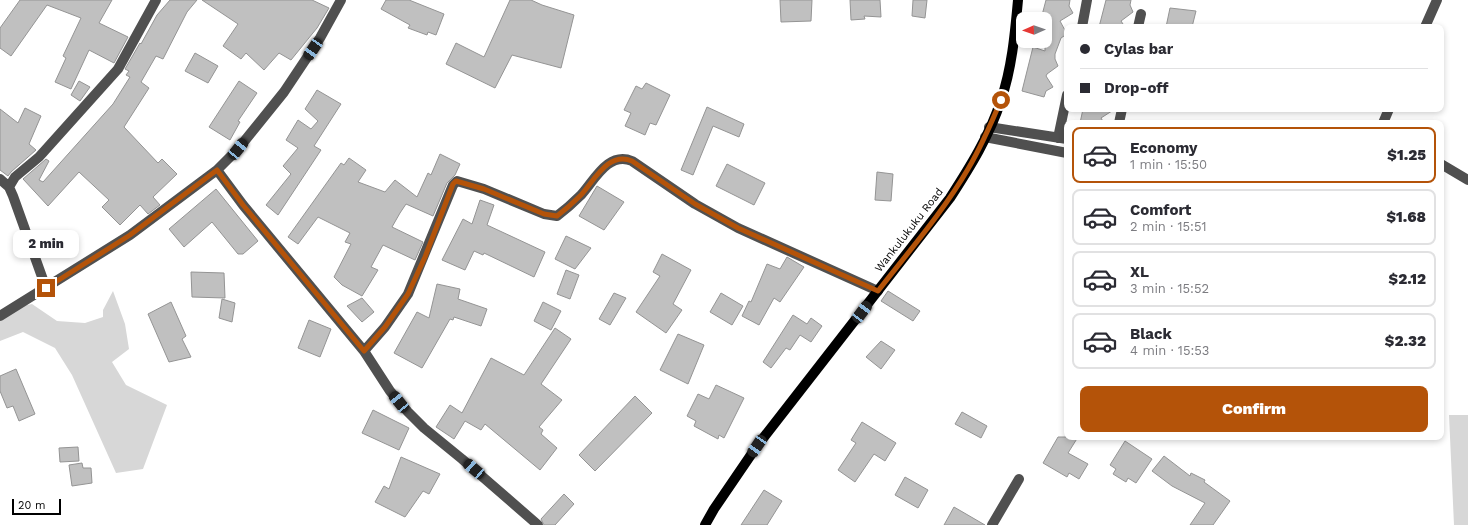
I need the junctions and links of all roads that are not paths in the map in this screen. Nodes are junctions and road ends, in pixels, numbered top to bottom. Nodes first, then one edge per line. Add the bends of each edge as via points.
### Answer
1 (156, 0) edge
2 (341, 0) edge
3 (1018, 0) edge
4 (1087, 0) edge
5 (1437, 0) edge
6 (1141, 14) dead end
7 (1083, 24) edge
8 (1139, 24) edge
9 (1426, 24) edge
10 (1064, 121) edge
11 (990, 127) junction
12 (985, 137) junction
13 (1062, 139) edge
14 (1064, 152) edge
15 (1444, 166) edge
16 (217, 170) junction
17 (0, 180) edge
18 (1468, 180) edge
19 (8, 187) junction
20 (46, 288) junction
21 (878, 291) junction
22 (0, 316) edge
23 (364, 351) junction
24 (1019, 478) dead end
25 (538, 525) edge
26 (705, 525) edge
27 (992, 525) edge

1 - 19 street via 118,69 39,157
2 - 16 street via 320,38 284,92 238,149
3 - 11 main road, Wankulukuku Road via 1007,80
4 - 7 street
5 - 9 street
6 - 8 street
10 - 13 street
11 - 12 main road, Wankulukuku Road
11 - 13 street
12 - 14 street
12 - 21 main road, Wankulukuku Road via 950,198
15 - 18 street
16 - 20 street via 130,235
16 - 23 street
17 - 19 street
19 - 20 street
20 - 22 street
21 - 23 street via 738,228 695,204 632,161 622,159 611,161 581,195 557,216 537,212 484,189 456,181 408,294
21 - 26 main road, Wankulukuku Road via 757,446
23 - 25 street via 390,391 424,428
24 - 27 street

